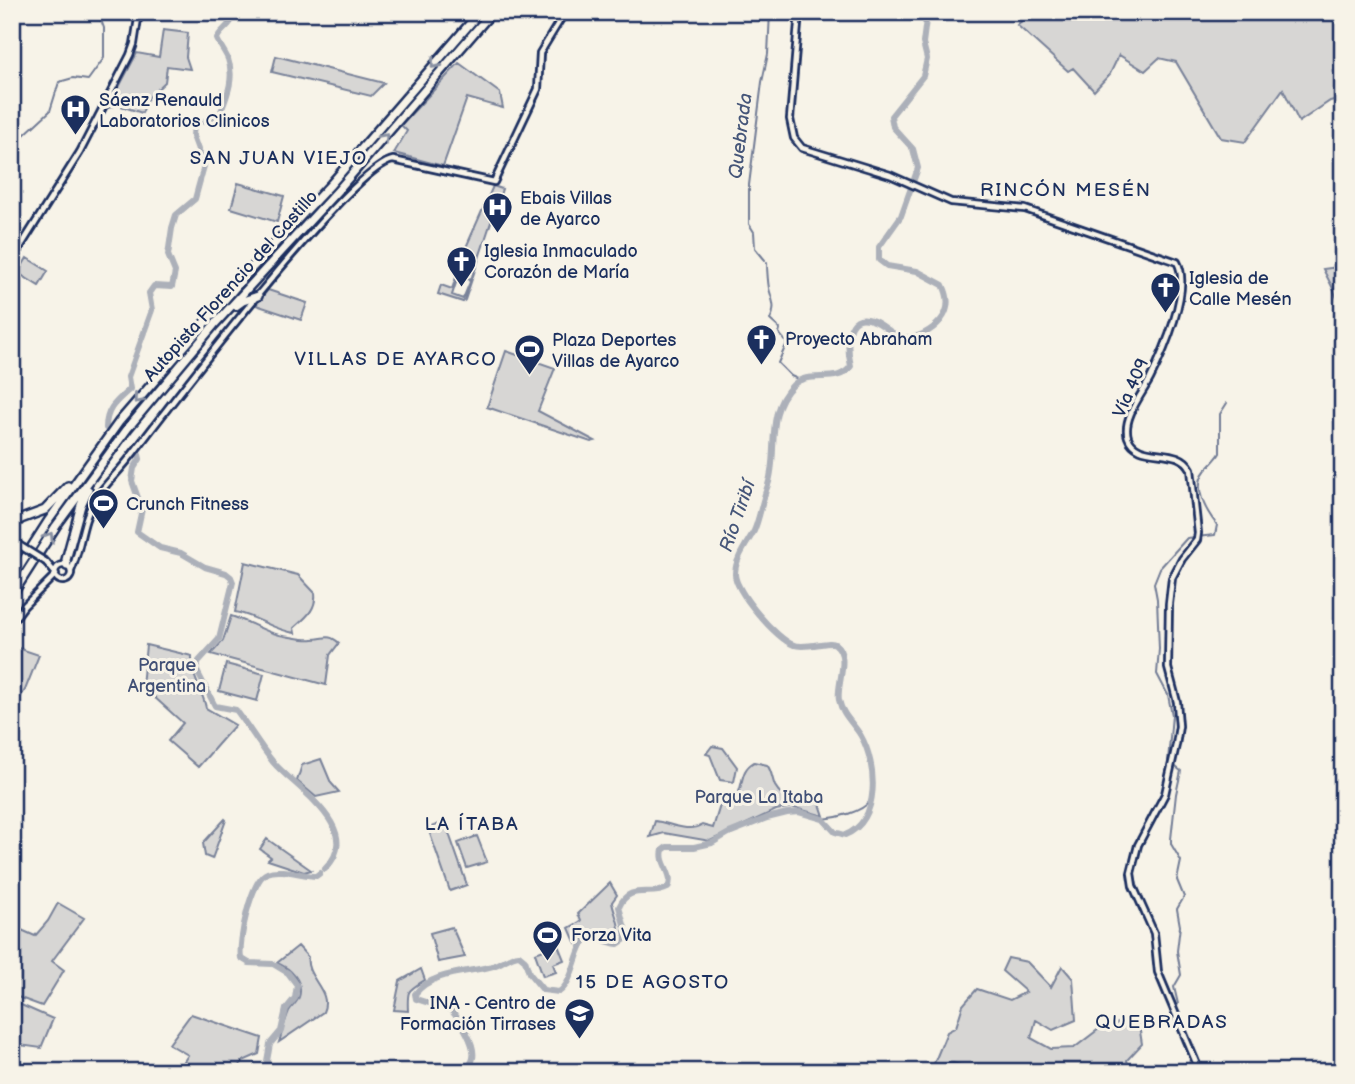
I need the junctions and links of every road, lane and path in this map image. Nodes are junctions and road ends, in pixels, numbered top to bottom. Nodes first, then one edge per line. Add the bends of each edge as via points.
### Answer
1 (139, 12) edge
2 (480, 12) edge
3 (492, 12) edge
4 (565, 12) edge
5 (799, 12) edge
6 (339, 189) junction
7 (335, 207) junction
8 (12, 260) edge
9 (258, 296) junction
10 (214, 325) junction
11 (84, 471) junction
12 (97, 472) junction
13 (12, 526) edge
14 (12, 540) edge
15 (47, 563) junction
16 (68, 567) junction
17 (56, 576) junction
18 (12, 578) edge
19 (12, 594) edge
20 (12, 622) edge
21 (1200, 1072) edge

1 - 8 street via 130,55 93,128
2 -> 11 highway, Autopista Florencio del Castillo via 178,352
6 -> 3 highway, Autopista Florencio del Castillo
4 - 7 street via 540,53 538,89 494,182 386,161
5 - 21 street, Vía 409 via 790,119 797,144 807,151 871,168 958,203 1025,209 1177,261 1181,271 1172,323 1127,426 1132,446 1188,464 1198,523 1197,540 1172,578 1169,604 1168,668 1177,702 1176,745 1165,794 1138,845 1131,873 1154,933 1157,972
6 - 7 highway
6 - 10 highway, Autopista Florencio del Castillo
7 - 9 street
9 - 10 highway via 243,301
9 - 16 street via 99,494
10 - 12 highway, Autopista Florencio del Castillo
11 - 13 highway via 45,510
11 - 18 highway, Autopista Florencio del Castillo
12 - 16 highway via 83,499
19 -> 12 highway, Autopista Florencio del Castillo
14 - 15 street, bridge
15 - 16 street
15 - 17 street
16 - 17 street via 58,568
16 - 17 street via 66,580
17 - 20 street

